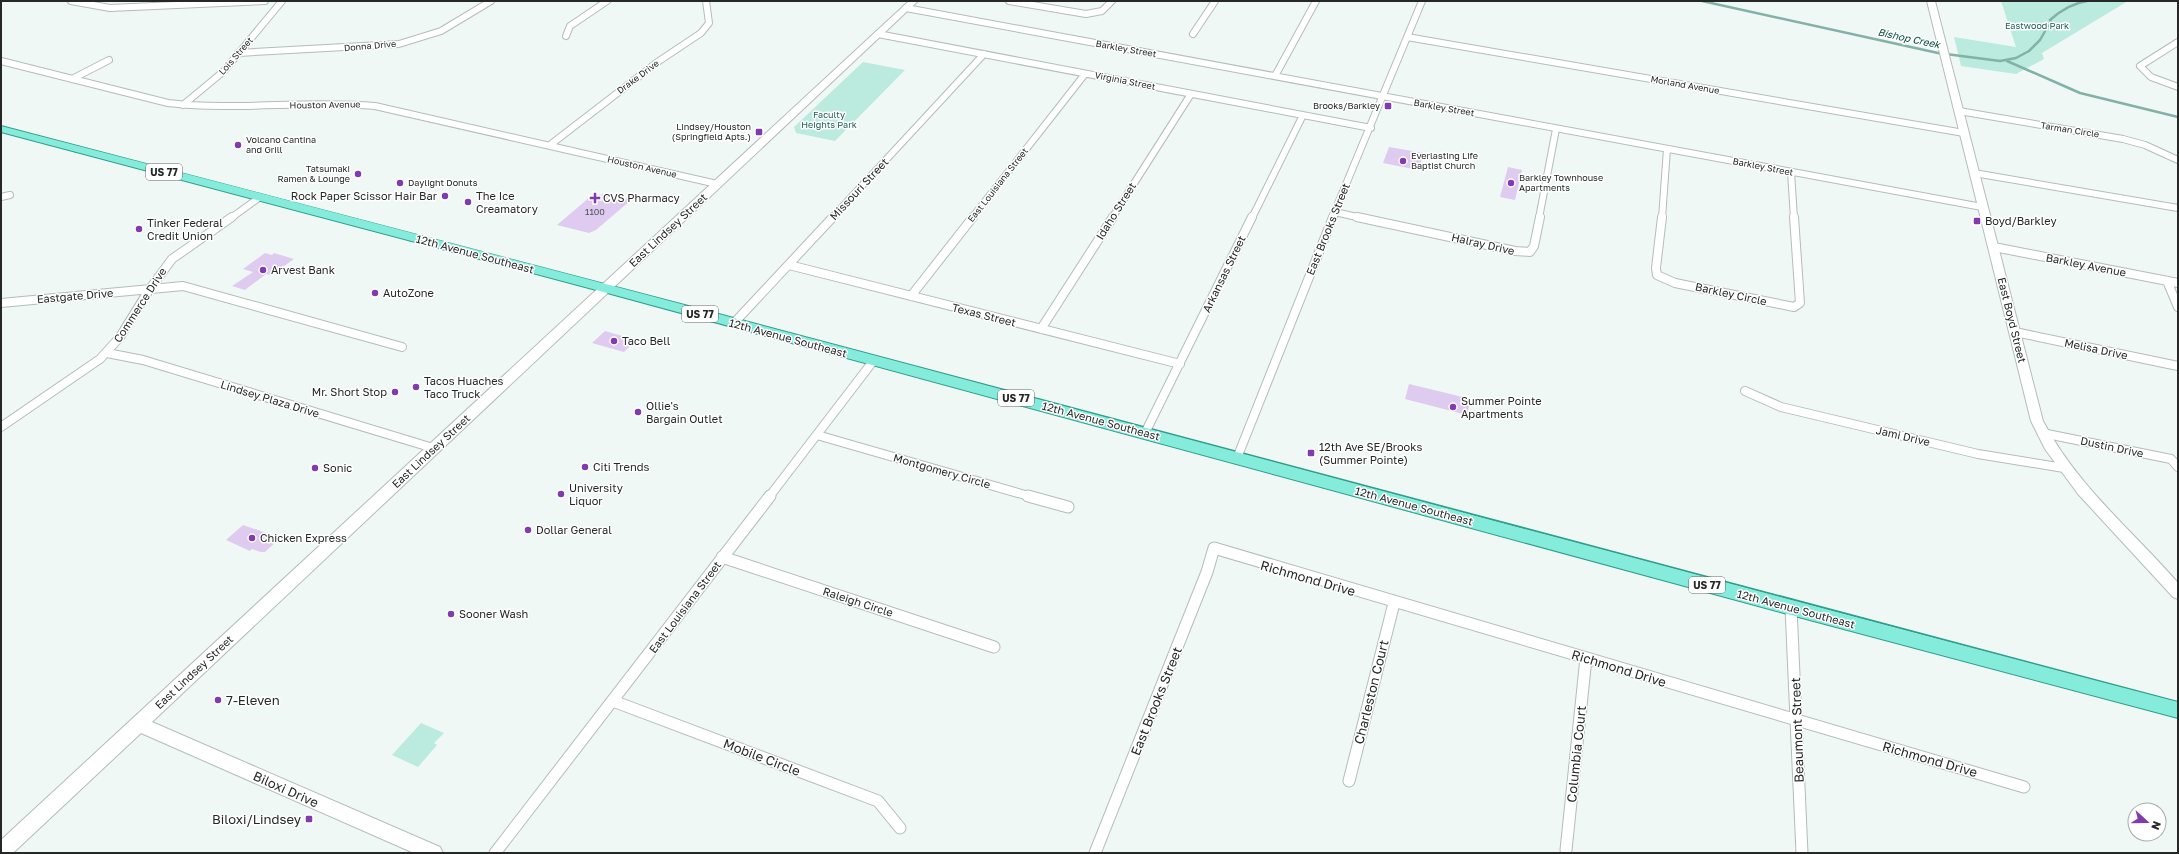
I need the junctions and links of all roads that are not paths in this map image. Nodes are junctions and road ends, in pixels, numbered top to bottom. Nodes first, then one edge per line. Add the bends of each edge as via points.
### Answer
1 (71, 1) edge
2 (266, 1) edge
3 (282, 1) edge
4 (491, 1) edge
5 (607, 1) edge
6 (706, 1) edge
7 (1009, 1) edge
8 (1112, 1) edge
9 (1216, 1) edge
10 (1316, 1) edge
11 (1422, 1) edge
12 (1931, 1) edge
13 (910, 4) edge
14 (878, 34) junction
15 (1193, 34) dead end
16 (566, 36) dead end
17 (1407, 37) junction
18 (2178, 42) edge
19 (238, 53) junction
20 (984, 54) junction
21 (109, 60) dead end
22 (1, 61) edge
23 (1085, 74) junction
24 (1275, 76) junction
25 (72, 79) junction
26 (2178, 87) edge
27 (1191, 94) junction
28 (1384, 97) junction
29 (183, 105) junction
30 (1959, 111) junction
31 (1303, 115) junction
32 (1371, 128) junction
33 (1, 129) edge
34 (1556, 129) junction
35 (1964, 133) junction
36 (550, 145) junction
37 (1667, 149) junction
38 (2178, 160) edge
39 (1791, 172) junction
40 (1974, 173) junction
41 (717, 184) junction
42 (10, 195) dead end
43 (1, 197) edge
44 (260, 197) junction
45 (1982, 207) junction
46 (2178, 208) edge
47 (1335, 212) junction
48 (1994, 247) junction
49 (789, 264) junction
50 (2167, 281) junction
51 (2178, 283) edge
52 (605, 288) junction
53 (149, 290) junction
54 (911, 296) junction
55 (1, 303) edge
56 (2178, 307) edge
57 (734, 323) junction
58 (1041, 329) junction
59 (2015, 332) junction
60 (402, 347) dead end
61 (106, 353) junction
62 (874, 360) junction
63 (1180, 364) junction
64 (2178, 366) edge
65 (1745, 391) dead end
66 (1, 427) edge
67 (1145, 433) junction
68 (2042, 433) junction
69 (817, 435) junction
70 (433, 448) junction
71 (1237, 458) junction
72 (2178, 467) edge
73 (2064, 468) junction
74 (1068, 507) dead end
75 (1214, 548) joint
76 (722, 557) junction
77 (2178, 593) edge
78 (1394, 603) junction
79 (1790, 608) junction
80 (994, 647) dead end
81 (1586, 658) junction
82 (613, 700) junction
83 (2178, 710) edge
84 (1796, 720) junction
85 (138, 724) junction
86 (1349, 781) dead end
87 (2024, 787) dead end
88 (900, 828) dead end
89 (1566, 850) dead end
90 (1, 852) edge
91 (434, 853) edge
92 (495, 853) edge
93 (1095, 853) edge
94 (1802, 853) edge

1 - 2 street via 110,8
3 - 19 street, Lois Street
4 - 19 street, Donna Drive via 441,31 408,42 368,47
5 - 16 street via 570,26
6 - 36 street, Drake Drive via 709,19 705,30 659,61
7 - 8 street via 1079,14 1097,13
9 - 15 street
10 - 24 street
11 - 17 street, East Brooks Street
12 - 30 street, East Boyd Street
13 - 14 street, East Lindsey Street
13 - 24 street, Barkley Street
14 - 20 street, Virginia Street
14 - 41 street, East Lindsey Street
17 - 28 street, East Brooks Street
17 - 35 street, Morland Avenue
18 - 26 street via 2140,66 2148,75
19 - 29 street, Lois Street via 212,82
20 - 23 street, Virginia Street
20 - 49 street, Missouri Street
21 - 25 street
22 - 25 street, Houston Avenue
23 - 27 street, Virginia Street
23 - 54 street, East Louisiana Street
24 - 28 street, Barkley Street
25 - 29 street, Houston Avenue
27 - 31 street, Virginia Street
27 - 58 street, Idaho Street
28 - 32 street, East Brooks Street
28 - 34 street, Barkley Street
29 - 36 street, Houston Avenue via 222,108 364,104
30 - 35 street, East Boyd Street
30 - 38 street, Tarman Circle via 2123,139 2145,145
31 - 32 street, Virginia Street
31 - 63 street, Arkansas Street
32 - 47 street, East Brooks Street
33 - 44 main road, 12th Avenue Southeast / US 77
34 - 37 street, Barkley Street
34 - 47 street, Halray Drive via 1534,246 1530,252 1515,251
35 - 40 street, East Boyd Street
36 - 41 street, Houston Avenue
37 - 39 street, Barkley Street
37 - 39 street, Barkley Circle via 1657,275 1675,283 1794,307 1800,303
39 - 45 street, Barkley Street
40 - 45 street, East Boyd Street
40 - 46 street
41 - 52 street, East Lindsey Street
42 - 43 street
44 - 52 main road, 12th Avenue Southeast / US 77
44 - 53 street, Commerce Drive via 178,254 162,270
45 - 48 street, East Boyd Street
47 - 71 street, East Brooks Street
48 - 50 street, Barkley Avenue
48 - 59 street, East Boyd Street
49 - 54 street, Texas Street
49 - 57 street, Missouri Street
50 - 51 street, Barkley Avenue
50 - 56 street
52 - 57 main road, 12th Avenue Southeast / US 77
52 - 70 street, East Lindsey Street
53 - 55 street, Eastgate Drive
53 - 60 street via 183,286
53 - 61 street, Commerce Drive via 120,337
54 - 58 street, Texas Street
57 - 62 main road, 12th Avenue Southeast / US 77
58 - 63 street, Texas Street
59 - 64 street, Melisa Drive
59 - 68 street, East Boyd Street
61 - 66 street, Commerce Drive
61 - 70 street, Lindsey Plaza Drive via 143,360
62 - 67 main road, 12th Avenue Southeast / US 77
62 - 69 street, East Louisiana Street
63 - 67 street, Arkansas Street
65 - 73 street, Jami Drive via 1781,407 1978,454
67 - 71 main road, 12th Avenue Southeast / US 77
68 - 72 street, Dustin Drive via 2171,459
68 - 73 street, East Boyd Street
69 - 74 street, Montgomery Circle
69 - 76 street, East Louisiana Street
70 - 85 street, East Lindsey Street
71 - 79 main road, 12th Avenue Southeast / US 77
73 - 77 street, East Boyd Street via 2089,500 2144,554
75 - 78 street, Richmond Drive
75 - 93 street, East Brooks Street
76 - 80 street, Raleigh Circle
76 - 82 street, East Louisiana Street
78 - 81 street, Richmond Drive
78 - 86 street, Charleston Court
79 - 83 main road, 12th Avenue Southeast / US 77
79 - 84 street, Beaumont Street
81 - 84 street, Richmond Drive
81 - 89 street, Columbia Court
82 - 88 street, Mobile Circle via 878,801
82 - 92 street, East Louisiana Street
84 - 87 street, Richmond Drive
84 - 94 street, Beaumont Street
85 - 90 street, East Lindsey Street
85 - 91 street, Biloxi Drive

